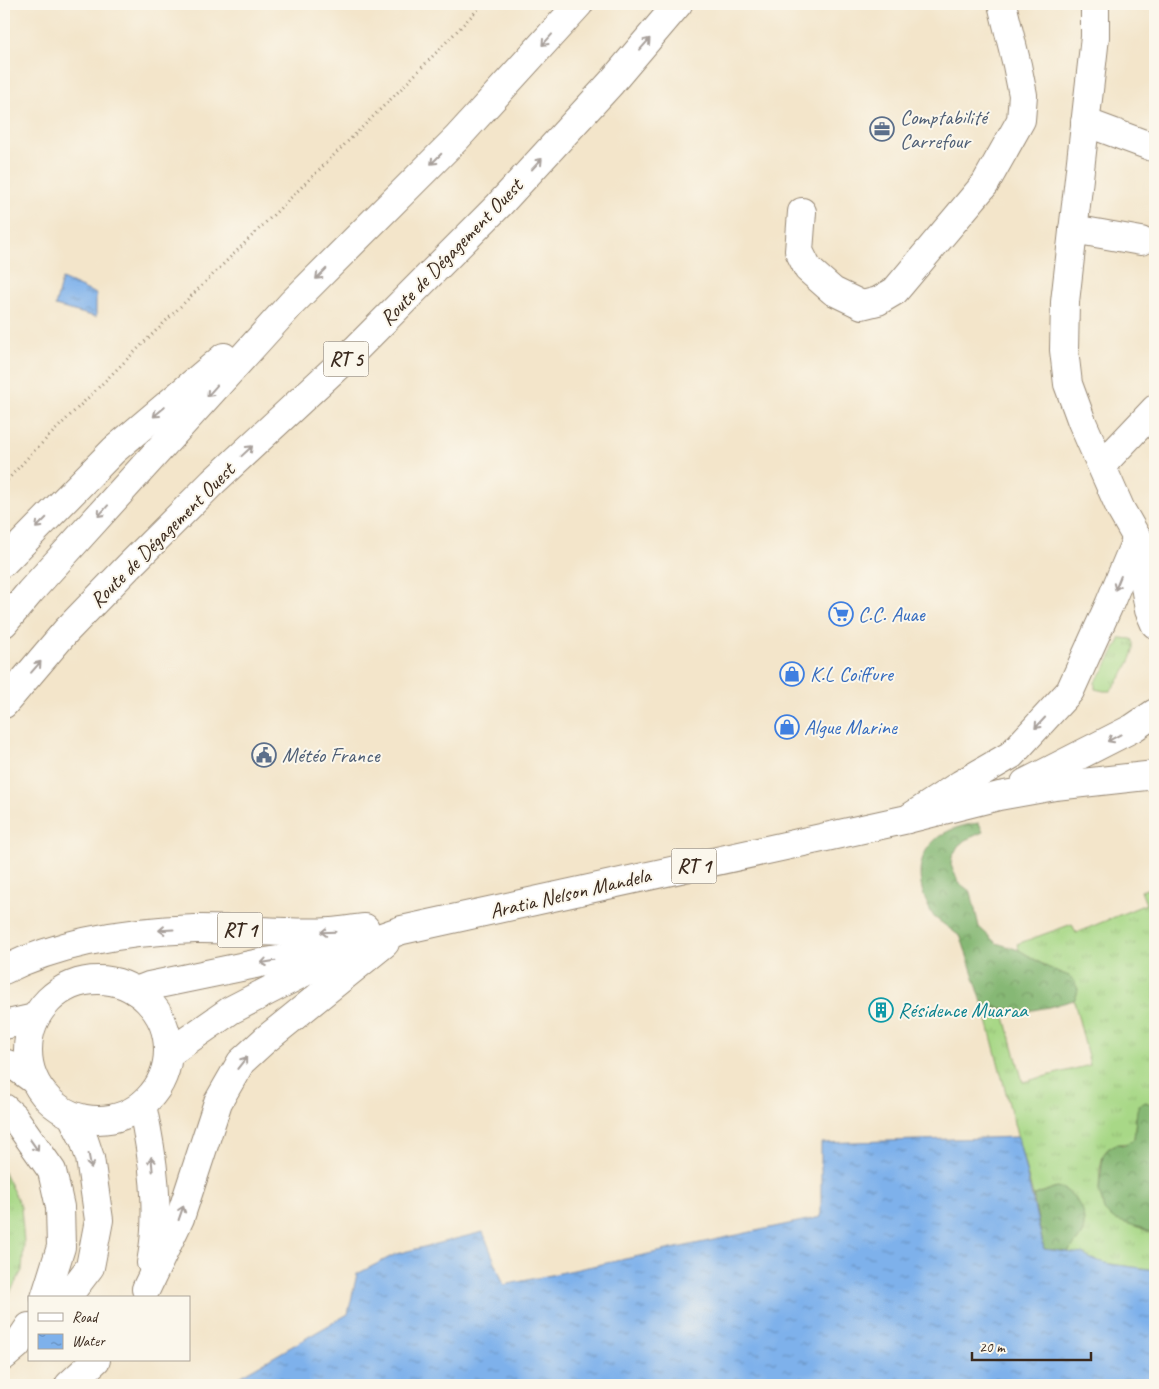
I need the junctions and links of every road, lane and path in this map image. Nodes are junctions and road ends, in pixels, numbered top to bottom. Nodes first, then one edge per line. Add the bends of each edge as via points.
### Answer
1 (483, 4) edge
2 (579, 4) edge
3 (678, 4) edge
4 (1002, 4) edge
5 (1095, 4) edge
6 (1085, 122) junction
7 (1155, 148) edge
8 (802, 212) dead end
9 (1073, 229) junction
10 (1141, 241) dead end
11 (292, 303) junction
12 (1155, 409) edge
13 (1102, 465) junction
14 (4, 484) edge
15 (1136, 538) junction
16 (1155, 557) edge
17 (4, 562) edge
18 (4, 624) edge
19 (1155, 624) edge
20 (4, 704) edge
21 (1155, 713) edge
22 (1155, 775) edge
23 (999, 796) junction
24 (908, 818) junction
25 (481, 913) junction
26 (398, 933) junction
27 (350, 948) junction
28 (4, 970) edge
29 (136, 991) junction
30 (35, 1018) junction
31 (4, 1025) edge
32 (168, 1054) junction
33 (4, 1063) edge
34 (34, 1080) junction
35 (142, 1105) junction
36 (4, 1108) edge
37 (72, 1116) junction
38 (143, 1293) edge
39 (46, 1296) edge
40 (67, 1296) edge
41 (28, 1330) edge
42 (4, 1356) edge
43 (94, 1362) edge
44 (69, 1385) edge

1 - 14 path
2 -> 11 main road via 464,131
20 -> 3 main road, Route de Dégagement Ouest / RT 5 via 66,631 130,565 213,482 356,349 499,205 612,83
4 - 8 main road via 1022,95 1021,120 984,184 895,290 878,301 862,305 833,291 808,269 799,250
5 - 6 main road via 1095,38
6 - 7 main road
6 - 9 main road
9 - 10 main road
9 - 13 main road via 1065,302 1064,350 1068,384
11 -> 17 main road via 114,450
11 -> 18 main road
12 - 13 main road
13 - 15 main road
15 - 16 main road
15 - 19 main road
15 -> 24 main road via 1070,691 1011,755
21 -> 23 main road, RT 1 via 1103,744
22 - 23 main road, RT 1
23 - 24 main road, RT 1
24 - 25 main road, Aratia Nelson Mandela / RT 1
25 - 26 main road, Aratia Nelson Mandela / RT 1
25 -> 28 main road, RT 1 via 331,932 196,929 141,932 76,944 24,960
26 - 27 main road, Aratia Nelson Mandela / RT 1
38 -> 26 main road via 180,1218 218,1102 241,1062
27 -> 29 main road, Aratia Nelson Mandela / RT 1 via 260,963
27 - 32 main road, Aratia Nelson Mandela / RT 1 via 230,1010
29 - 30 main road via 109,981 80,982 54,995
29 - 32 main road via 148,1001 164,1025
30 - 31 main road
30 - 34 main road via 27,1046
32 - 35 main road via 160,1082
33 - 34 main road
34 - 37 main road via 52,1103
35 - 37 main road via 112,1119
38 -> 35 main road via 155,1243 155,1194 151,1146
36 -> 39 main road via 14,1116 52,1171 60,1207 62,1247
37 -> 40 main road via 90,1158 99,1220 90,1267
41 - 42 main road
43 - 44 main road

